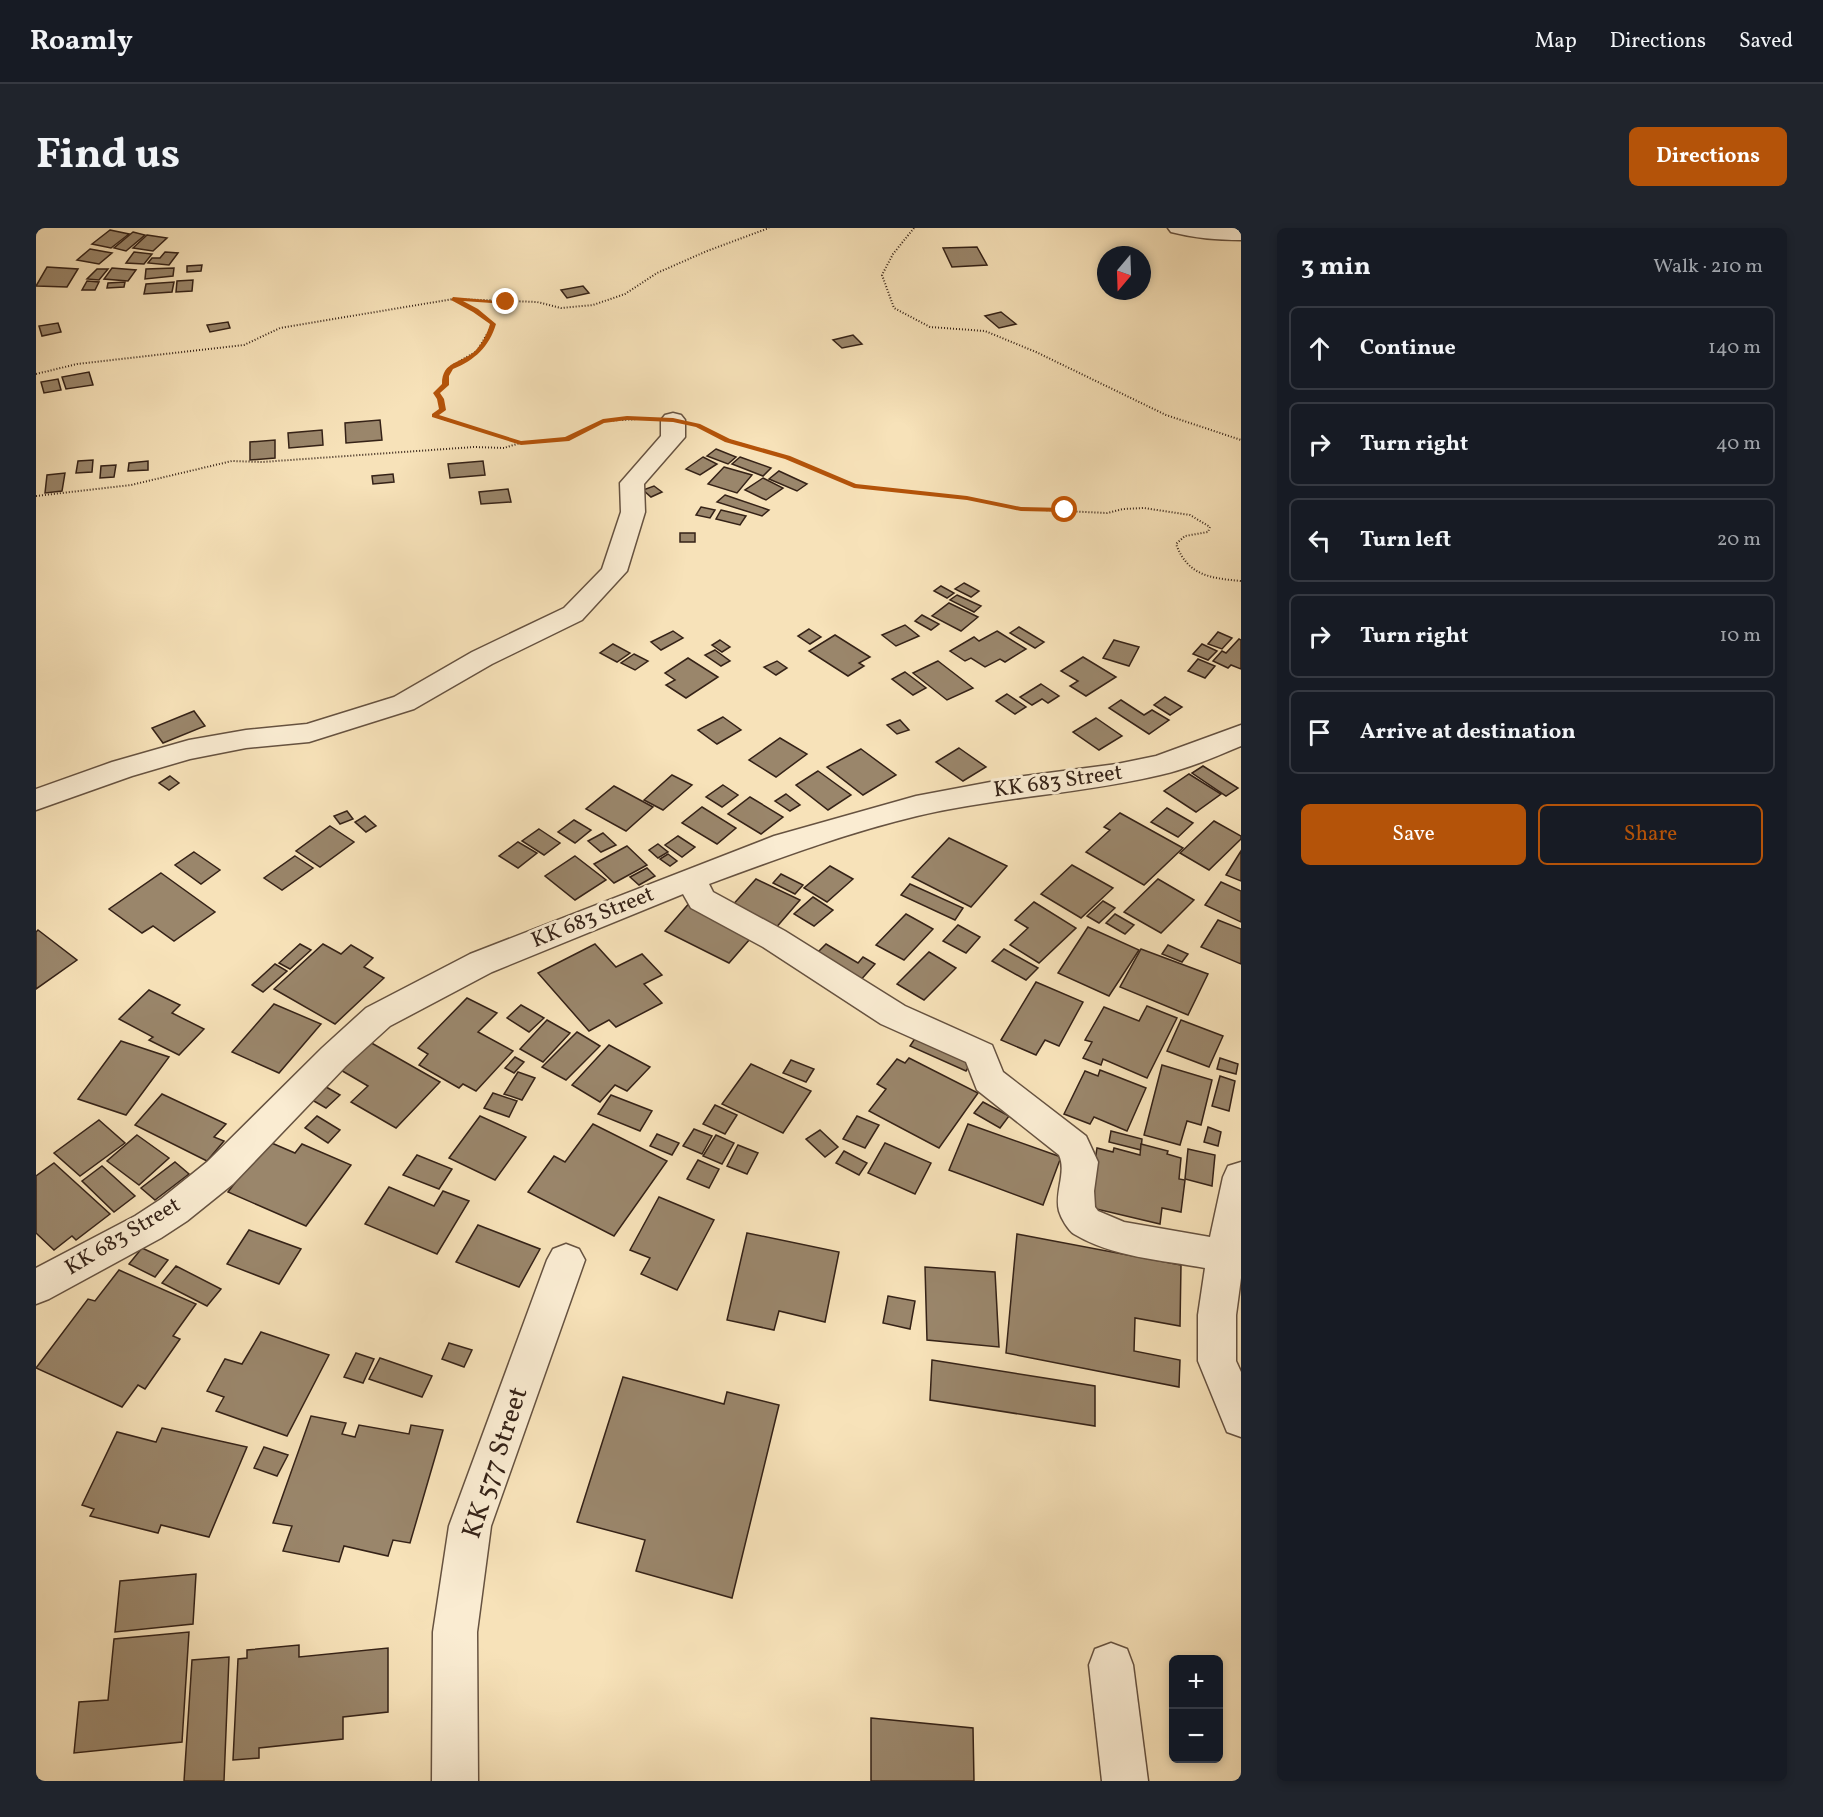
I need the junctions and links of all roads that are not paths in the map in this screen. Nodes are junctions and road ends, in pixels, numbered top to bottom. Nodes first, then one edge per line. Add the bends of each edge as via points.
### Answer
1 (1178, 228) edge
2 (1241, 234) edge
3 (673, 420) road end
4 (1241, 734) edge
5 (36, 800) edge
6 (691, 879) junction
7 (1241, 1177) edge
8 (1226, 1256) junction
9 (566, 1260) dead end
10 (36, 1287) edge
11 (1241, 1419) edge
12 (1111, 1665) dead end
13 (455, 1781) edge
14 (1125, 1781) edge

1 - 2 street
3 - 5 street via 673,437 632,483 633,512 614,571 573,614 482,658 404,703 309,733 189,750
4 - 6 street, KK 683 Street via 1161,765 916,806 785,844
6 - 8 street via 702,900 774,939 893,1015 980,1054 989,1080 1073,1146 1080,1162 1077,1210 1085,1222 1121,1237
6 - 10 street, KK 683 Street via 481,963 378,1017 220,1173 174,1210
7 - 8 street
8 - 11 street via 1217,1315 1217,1361
9 - 13 street, KK 577 Street via 470,1526 455,1632
12 - 14 street

